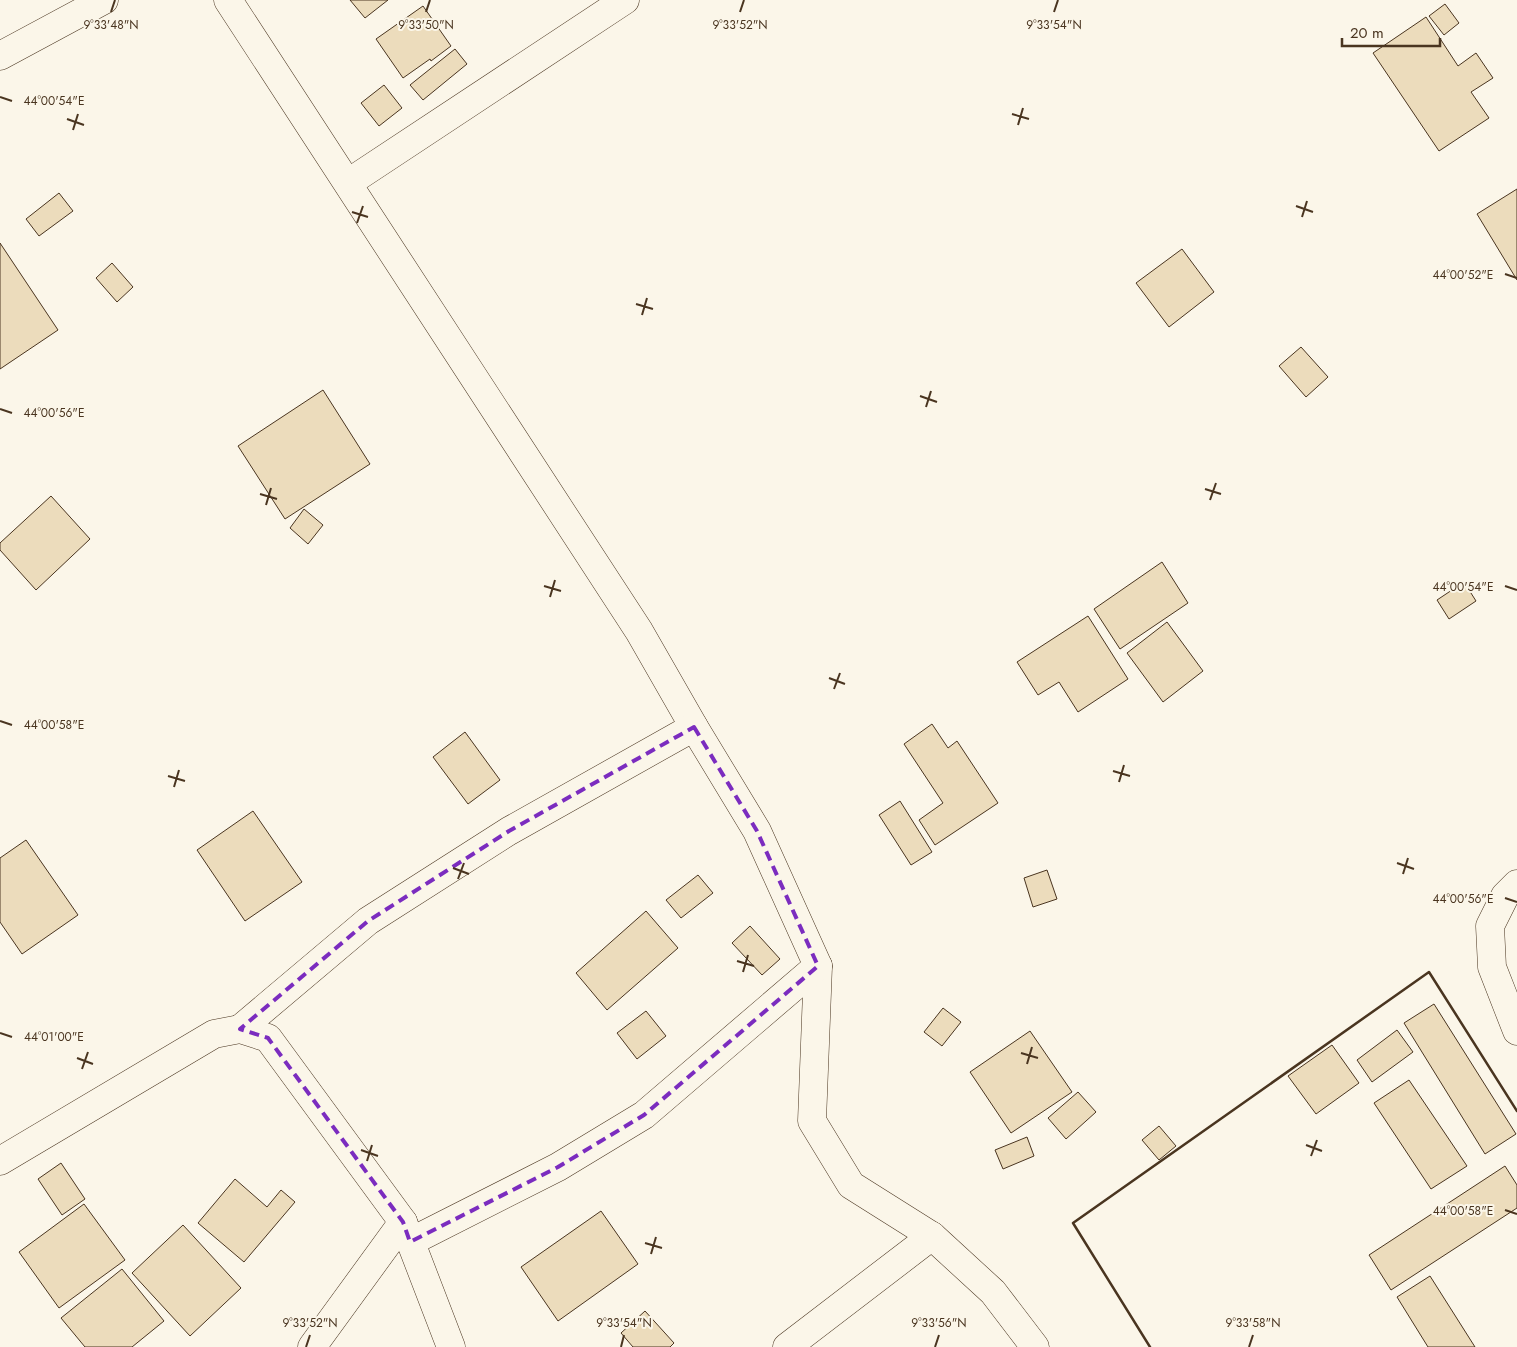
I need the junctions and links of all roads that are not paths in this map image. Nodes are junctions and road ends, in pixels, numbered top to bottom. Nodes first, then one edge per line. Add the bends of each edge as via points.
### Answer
1 (104, 0) edge
2 (228, 0) edge
3 (625, 0) edge
4 (0, 56) edge
5 (348, 183) junction
6 (694, 727) junction
7 (1517, 884) edge
8 (818, 966) junction
9 (240, 1029) junction
10 (1517, 1031) edge
11 (0, 1161) edge
12 (407, 1232) junction
13 (932, 1236) junction
14 (312, 1347) edge
15 (451, 1347) edge
16 (787, 1347) edge
17 (1035, 1347) edge

1 - 4 street
2 - 5 street
3 - 5 street
5 - 6 street via 639,631
6 - 8 street via 757,831
6 - 9 street via 509,831 368,921
7 - 10 street via 1505,896 1490,926 1492,967
8 - 12 street via 644,1115 558,1167
8 - 13 street via 812,1122 851,1185
9 - 11 street via 214,1034
9 - 12 street via 268,1038
12 - 14 street
12 - 15 street
13 - 16 street
13 - 17 street via 993,1292

